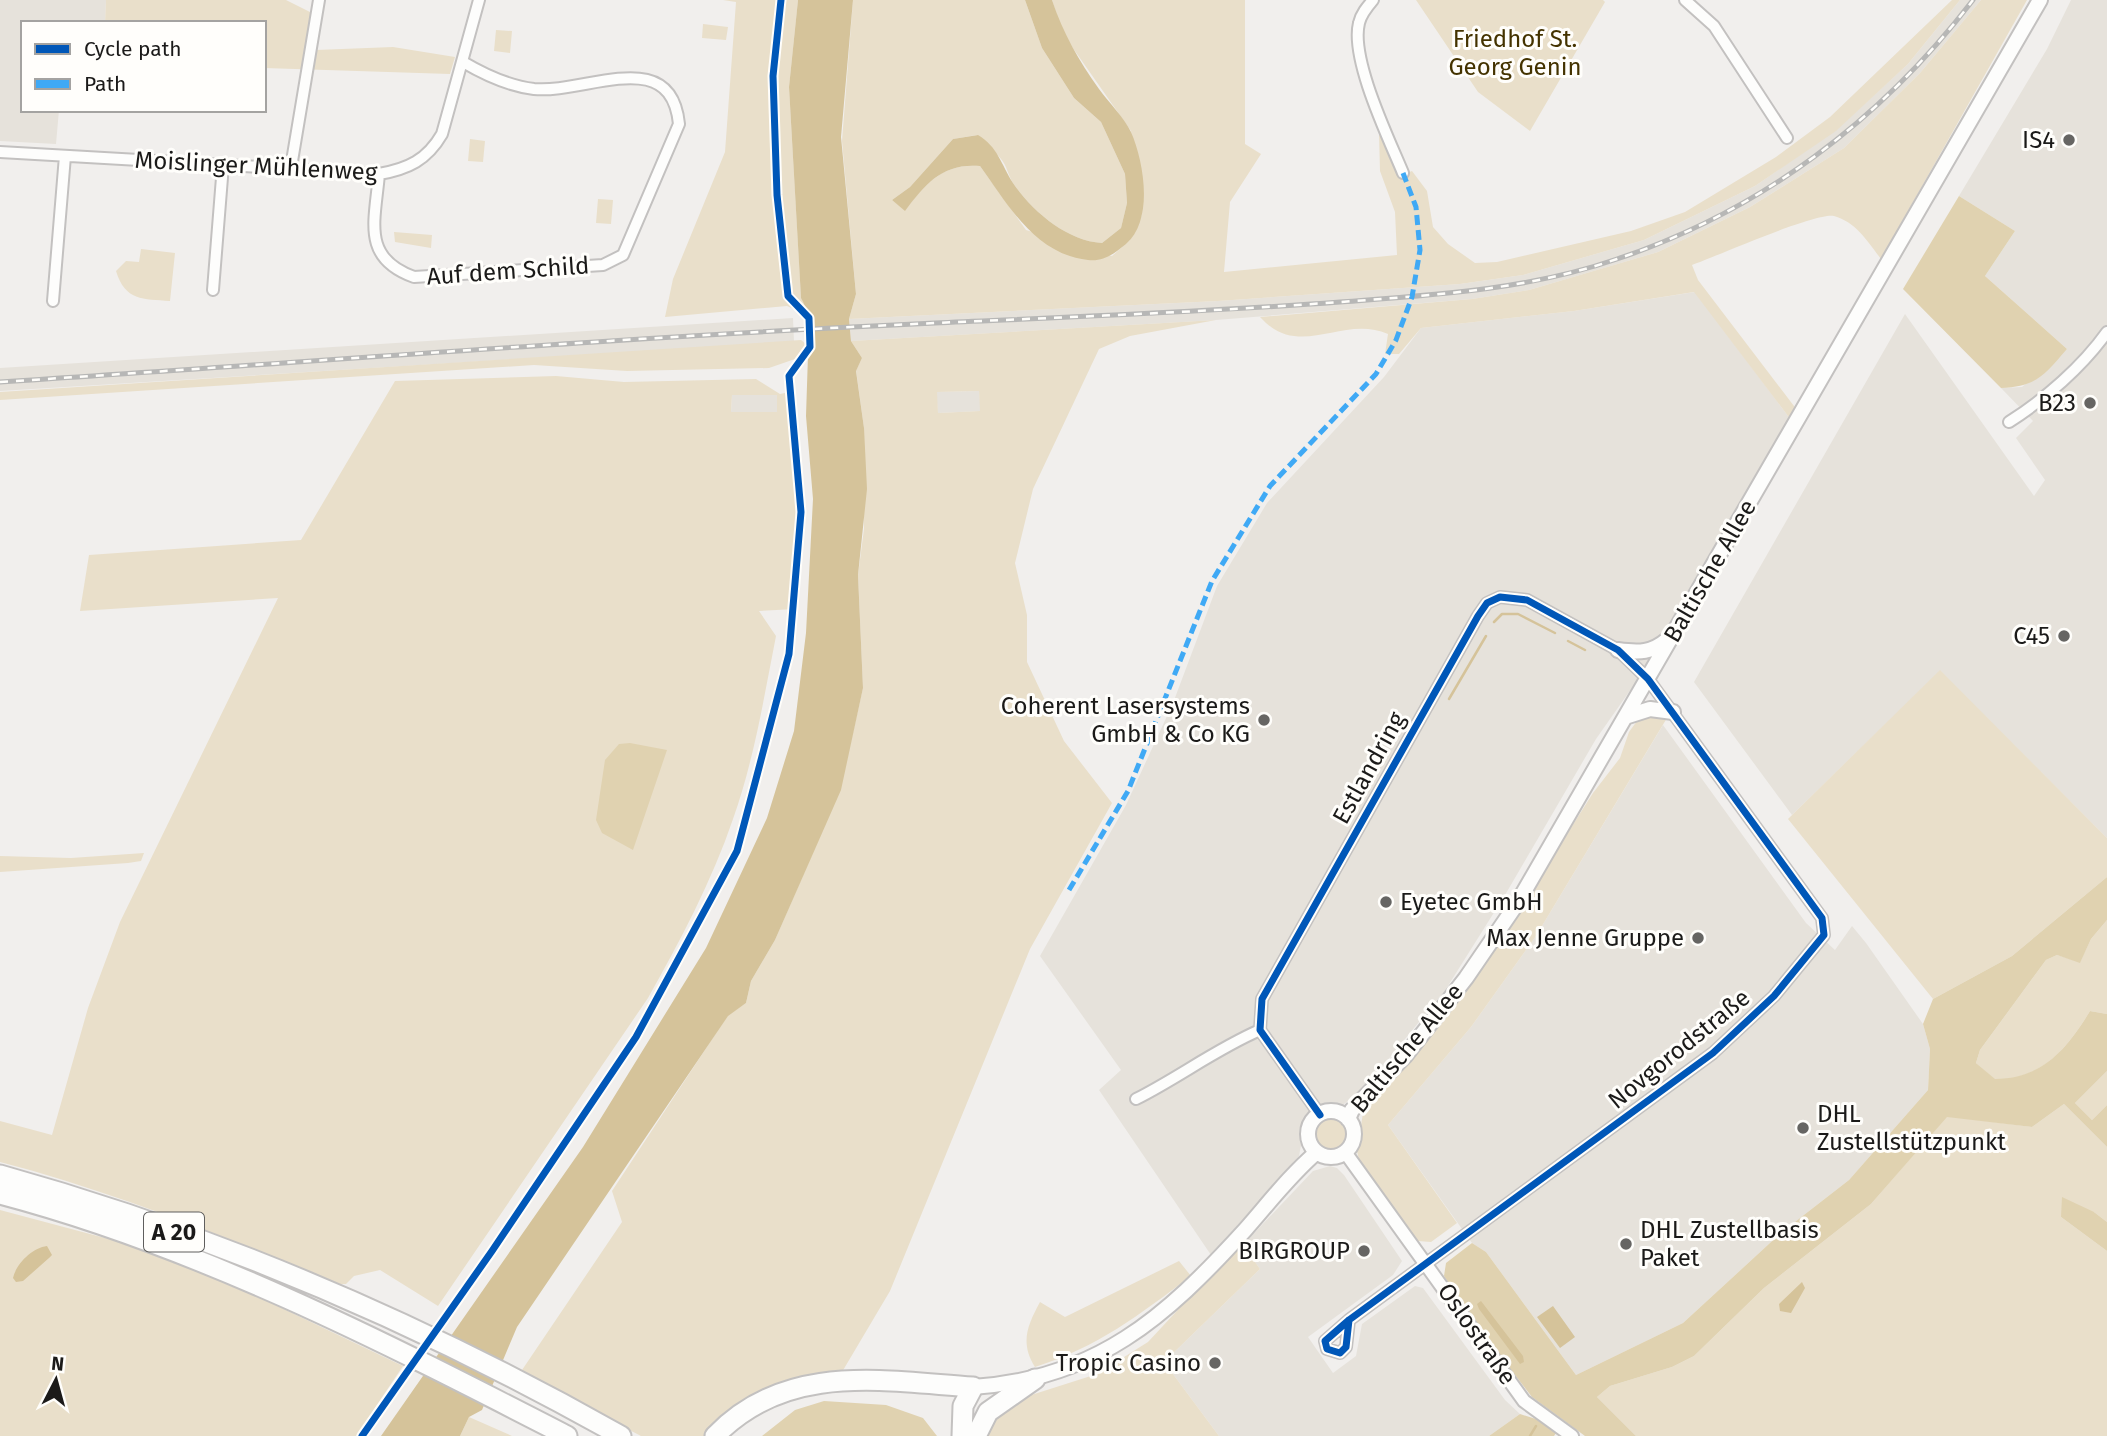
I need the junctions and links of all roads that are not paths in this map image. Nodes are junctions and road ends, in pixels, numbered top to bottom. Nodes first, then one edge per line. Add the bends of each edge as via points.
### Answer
1 (319, 0) edge
2 (479, 0) edge
3 (1373, 0) edge
4 (1685, 0) edge
5 (2040, 0) edge
6 (463, 62) junction
7 (1787, 138) dead end
8 (0, 152) edge
9 (65, 156) junction
10 (223, 164) junction
11 (291, 167) junction
12 (1403, 173) dead end
13 (379, 174) junction
14 (213, 290) dead end
15 (53, 301) dead end
16 (2107, 332) edge
17 (2009, 422) dead end
18 (1674, 633) junction
19 (1618, 650) junction
20 (1648, 679) junction
21 (1672, 712) junction
22 (1626, 717) junction
23 (1260, 1030) junction
24 (1136, 1099) dead end
25 (1320, 1115) junction
26 (1348, 1119) junction
27 (1317, 1152) junction
28 (1345, 1152) junction
29 (0, 1175) edge
30 (0, 1194) edge
31 (1426, 1262) junction
32 (1349, 1320) dead end
33 (1035, 1379) junction
34 (973, 1387) junction
35 (560, 1432) edge
36 (621, 1436) edge
37 (715, 1436) edge
38 (962, 1436) edge
39 (976, 1436) edge
40 (1572, 1436) edge

1 - 11 street
2 - 6 street, Moislinger Mühlenweg
3 - 12 street via 1359,24 1358,44 1376,111
4 - 7 street via 1714,26
5 - 18 main road, Baltische Allee
6 - 13 street, Moislinger Mühlenweg via 448,117 433,150 402,170
6 - 13 street, Auf dem Schild via 503,82 533,89 632,77 653,79 669,91 679,124 623,256 603,265 414,277 383,260 374,239
8 - 9 street, Moislinger Mühlenweg
9 - 10 street, Moislinger Mühlenweg
9 - 15 street
10 - 11 street, Moislinger Mühlenweg
10 - 14 street
11 - 13 street, Moislinger Mühlenweg
16 - 17 street via 2035,406
18 - 19 main road via 1655,650
18 - 20 main road, Baltische Allee
19 - 20 street, Estlandring
19 - 23 street, Estlandring via 1527,600 1500,597 1487,603 1262,999
20 - 21 street, Novgorodstraße
20 - 22 main road, Baltische Allee
21 - 22 main road via 1650,709
21 - 31 street, Novgorodstraße via 1822,918 1824,935 1774,996 1713,1053
22 - 26 main road, Baltische Allee via 1518,902 1466,978
23 - 24 street
23 - 25 street
25 - 26 main road, Baltische Allee via 1335,1112
25 - 27 main road, Baltische Allee via 1309,1130
26 - 28 main road, Baltische Allee via 1353,1138
27 - 28 main road via 1329,1157
27 - 33 main road via 1214,1262 1129,1339
28 - 31 street, Oslostraße
29 - 36 highway, A 20 via 184,1236 344,1299 459,1350
30 - 35 highway, A 20 via 121,1232 330,1320
31 - 32 street, Novgorodstraße
31 - 40 street, Oslostraße via 1524,1401
33 - 34 main road
33 - 39 highway via 988,1412
34 - 37 highway via 875,1378 808,1384 760,1402
34 - 38 highway via 963,1406

